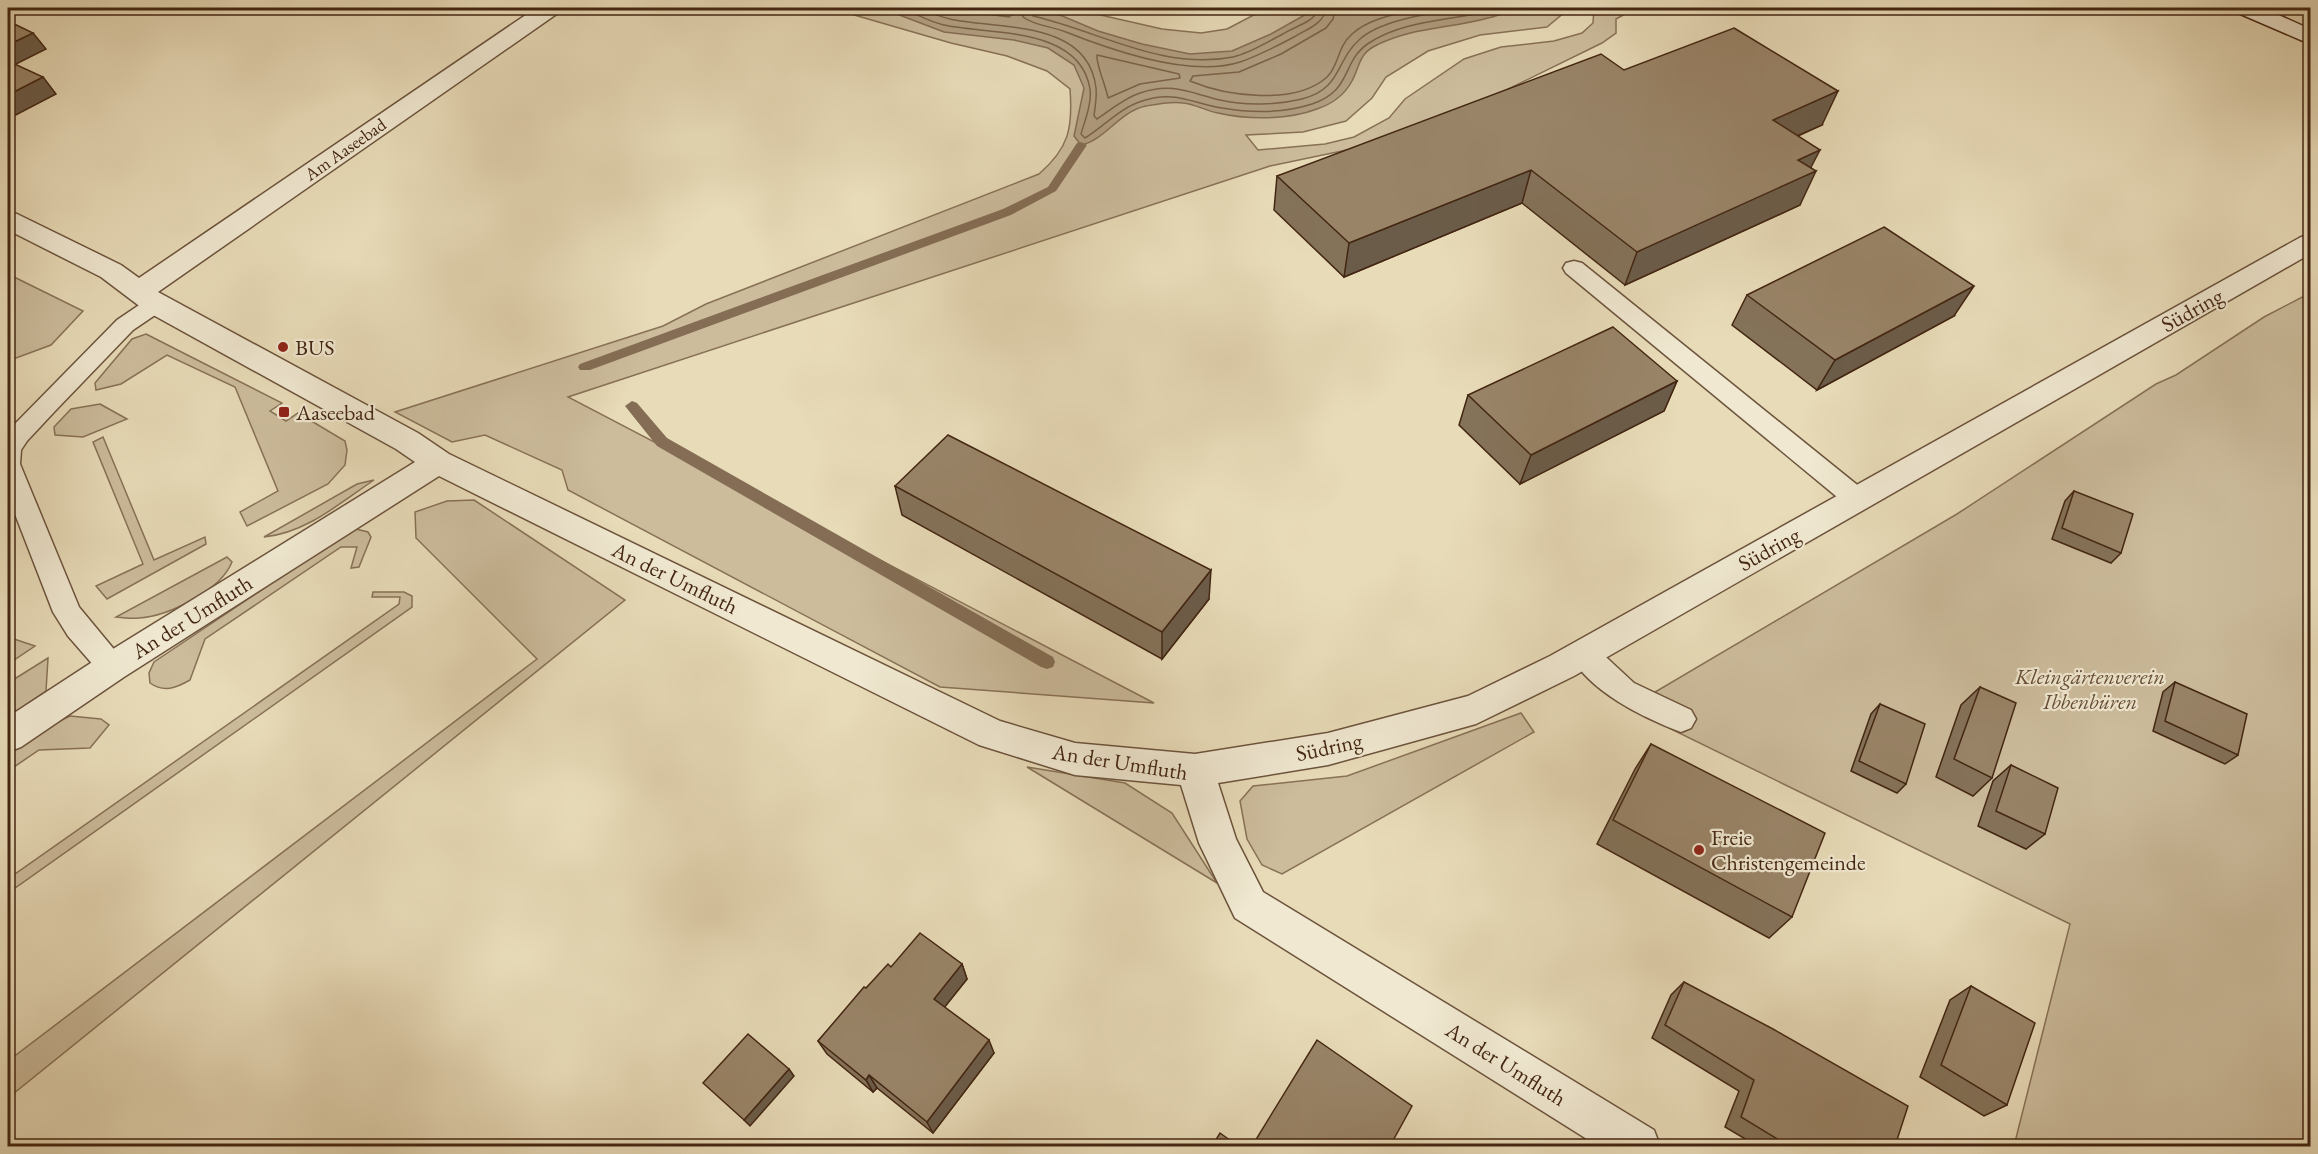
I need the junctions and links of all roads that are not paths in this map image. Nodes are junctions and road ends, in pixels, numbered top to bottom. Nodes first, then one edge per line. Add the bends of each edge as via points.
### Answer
1 (550, 8) edge
2 (2246, 8) edge
3 (2310, 37) edge
4 (8, 220) edge
5 (2310, 243) edge
6 (1574, 268) dead end
7 (148, 298) junction
8 (438, 462) junction
9 (8, 464) edge
10 (1857, 499) junction
11 (1584, 654) junction
12 (112, 667) junction
13 (1681, 719) dead end
14 (8, 736) edge
15 (1195, 770) junction
16 (1638, 1146) edge

1 - 7 street, Am Aaseebad
2 - 3 street
4 - 7 street, An der Umfluth via 111,271
5 - 10 street, Südring
6 - 10 lane
7 - 8 street, An der Umfluth via 407,441
7 - 9 lane via 18,435 9,449
8 - 12 street, An der Umfluth
8 - 15 street, An der Umfluth via 992,734 1075,759
9 - 12 lane via 67,612
10 - 11 street, Südring
11 - 13 lane via 1624,692
11 - 15 street, Südring via 1476,709 1329,750
12 - 14 street, An der Umfluth
15 - 16 street, An der Umfluth via 1218,843 1249,905

